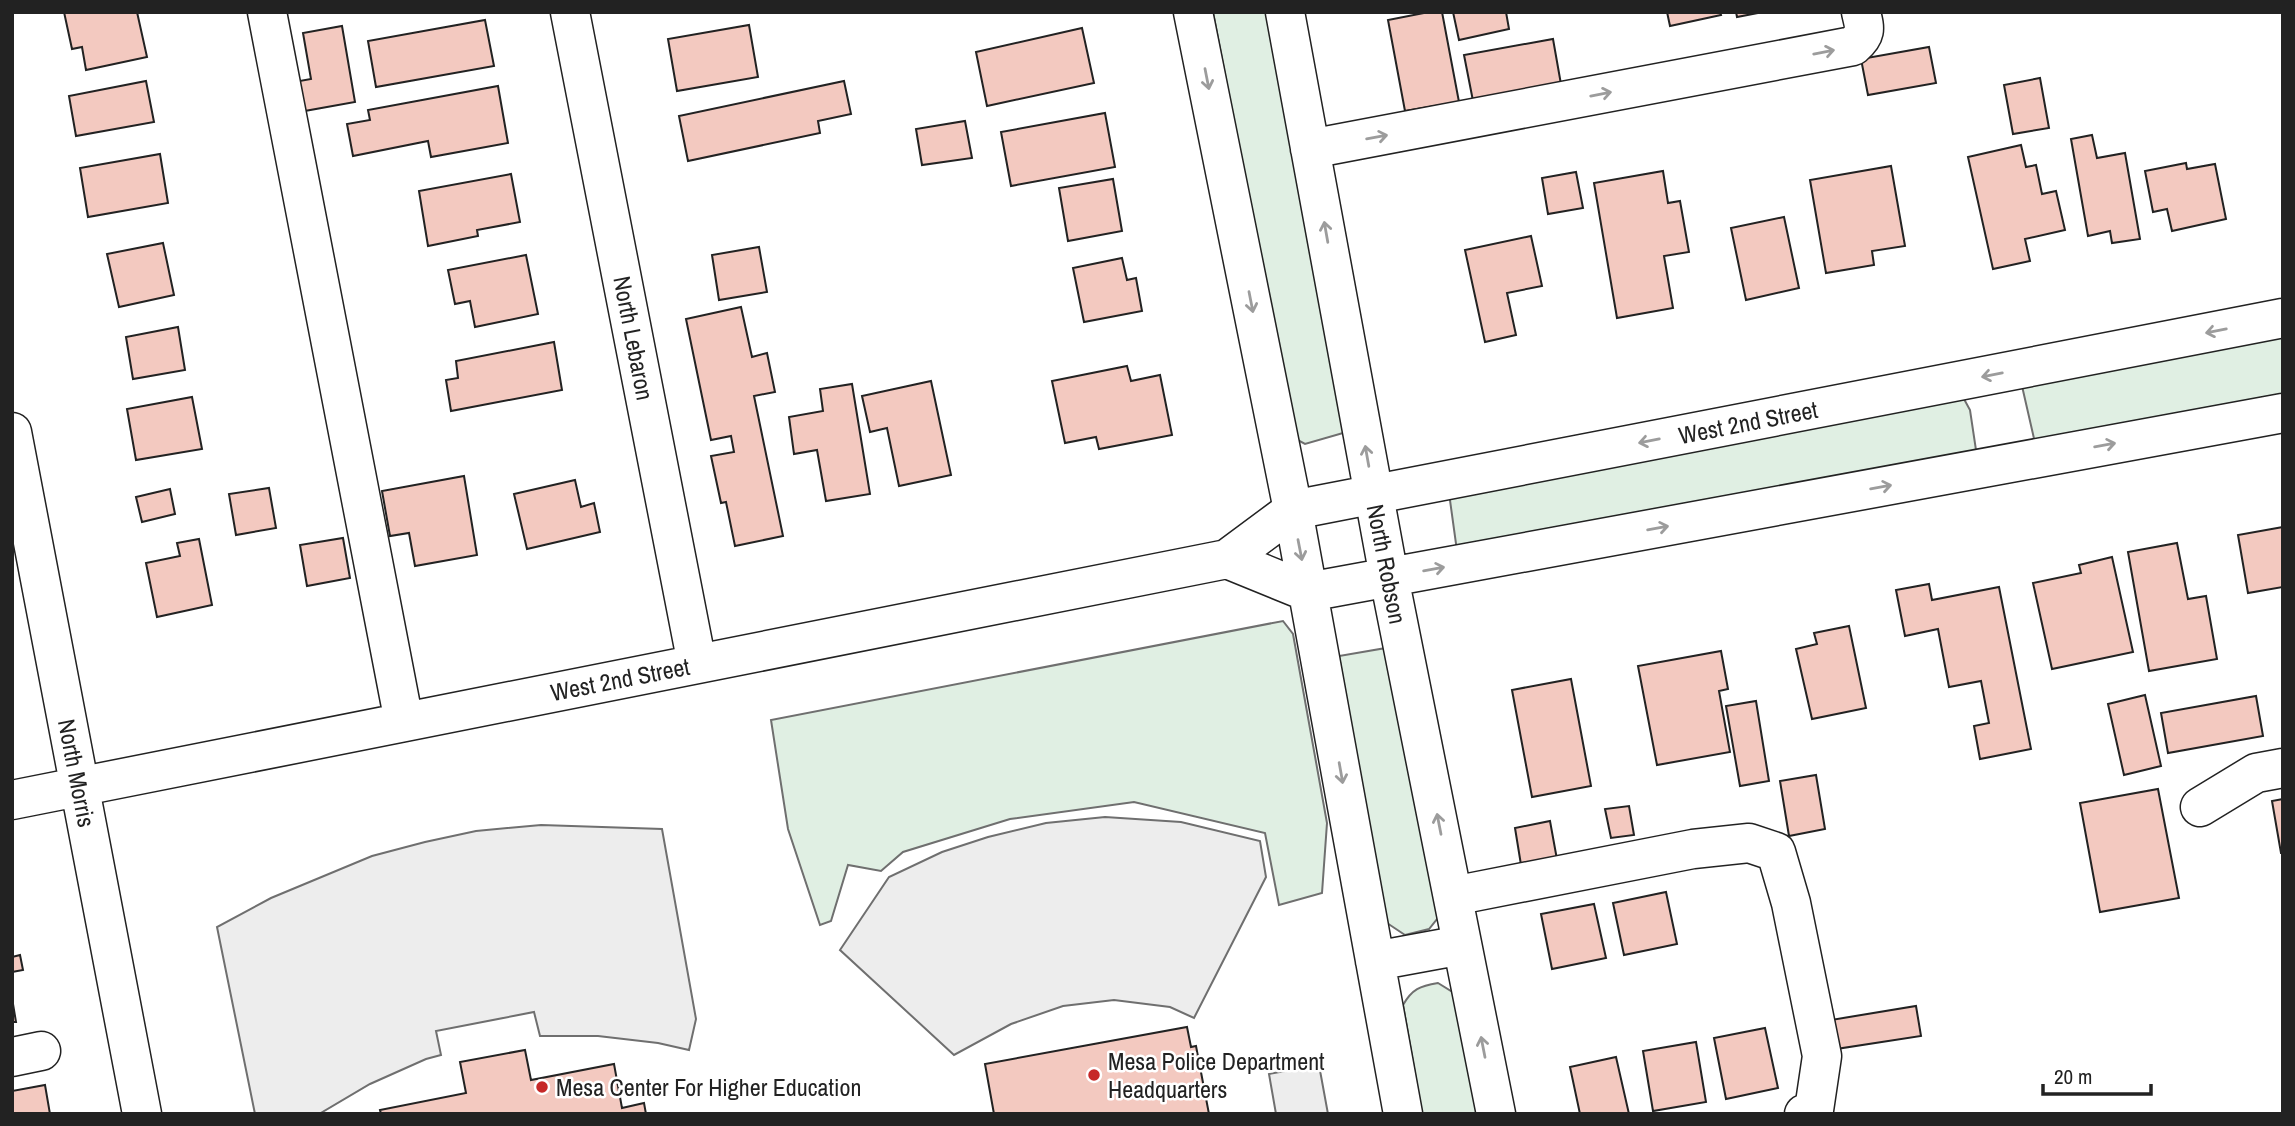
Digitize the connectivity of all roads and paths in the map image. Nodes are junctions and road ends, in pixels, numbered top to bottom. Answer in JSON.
{"nodes":[{"id":1,"x":267,"y":12,"type":"edge"},
{"id":2,"x":570,"y":12,"type":"edge"},
{"id":3,"x":1194,"y":12,"type":"edge"},
{"id":4,"x":1285,"y":12,"type":"edge"},
{"id":5,"x":1861,"y":12,"type":"edge"},
{"id":6,"x":1310,"y":149,"type":"junction"},
{"id":7,"x":2283,"y":318,"type":"edge"},
{"id":8,"x":2283,"y":413,"type":"edge"},
{"id":9,"x":12,"y":432,"type":"edge"},
{"id":10,"x":1374,"y":495,"type":"junction"},
{"id":11,"x":1293,"y":510,"type":"junction"},
{"id":12,"x":1227,"y":559,"type":"junction"},
{"id":13,"x":1389,"y":577,"type":"junction"},
{"id":14,"x":1308,"y":592,"type":"junction"},
{"id":15,"x":697,"y":664,"type":"junction"},
{"id":16,"x":404,"y":722,"type":"junction"},
{"id":17,"x":2283,"y":768,"type":"edge"},
{"id":18,"x":80,"y":788,"type":"junction"},
{"id":19,"x":12,"y":800,"type":"edge"},
{"id":20,"x":2200,"y":807,"type":"dead end"},
{"id":21,"x":1453,"y":896,"type":"junction"},
{"id":22,"x":1462,"y":945,"type":"junction"},
{"id":23,"x":1375,"y":961,"type":"junction"},
{"id":24,"x":142,"y":1114,"type":"edge"},
{"id":25,"x":1403,"y":1114,"type":"edge"},
{"id":26,"x":1496,"y":1114,"type":"edge"},
{"id":27,"x":1804,"y":1114,"type":"edge"}],
"edges":[{"from":1,"to":16,"type":"street"},
{"from":2,"to":15,"type":"street","name":"North Lebaron"},
{"from":3,"to":11,"type":"street","one_way":true},
{"from":4,"to":6,"type":"street","name":"North Robson"},
{"from":6,"to":5,"type":"street","one_way":true},
{"from":10,"to":6,"type":"street","name":"North Robson","one_way":true},
{"from":7,"to":10,"type":"street","name":"West 2nd Street","one_way":true},
{"from":13,"to":8,"type":"street","one_way":true},
{"from":9,"to":18,"type":"street","name":"North Morris"},
{"from":10,"to":11,"type":"street","name":"West 2nd Street"},
{"from":10,"to":13,"type":"street","name":"North Robson"},
{"from":11,"to":12,"type":"street","name":"West 2nd Street"},
{"from":11,"to":14,"type":"street","one_way":true},
{"from":12,"to":14,"type":"street"},
{"from":12,"to":15,"type":"street","name":"West 2nd Street"},
{"from":13,"to":14,"type":"street"},
{"from":21,"to":13,"type":"street","name":"North Robson","one_way":true},
{"from":14,"to":23,"type":"street","one_way":true},
{"from":15,"to":16,"type":"street","name":"West 2nd Street"},
{"from":16,"to":18,"type":"street","name":"West 2nd Street"},
{"from":17,"to":20,"type":"street"},
{"from":18,"to":19,"type":"street","name":"West 2nd Street"},
{"from":18,"to":24,"type":"street","name":"North Morris"},
{"from":21,"to":22,"type":"street","name":"North Robson"},
{"from":21,"to":27,"type":"street"},
{"from":22,"to":23,"type":"street"},
{"from":26,"to":22,"type":"street","name":"North Robson","one_way":true},
{"from":23,"to":25,"type":"street"}]}
